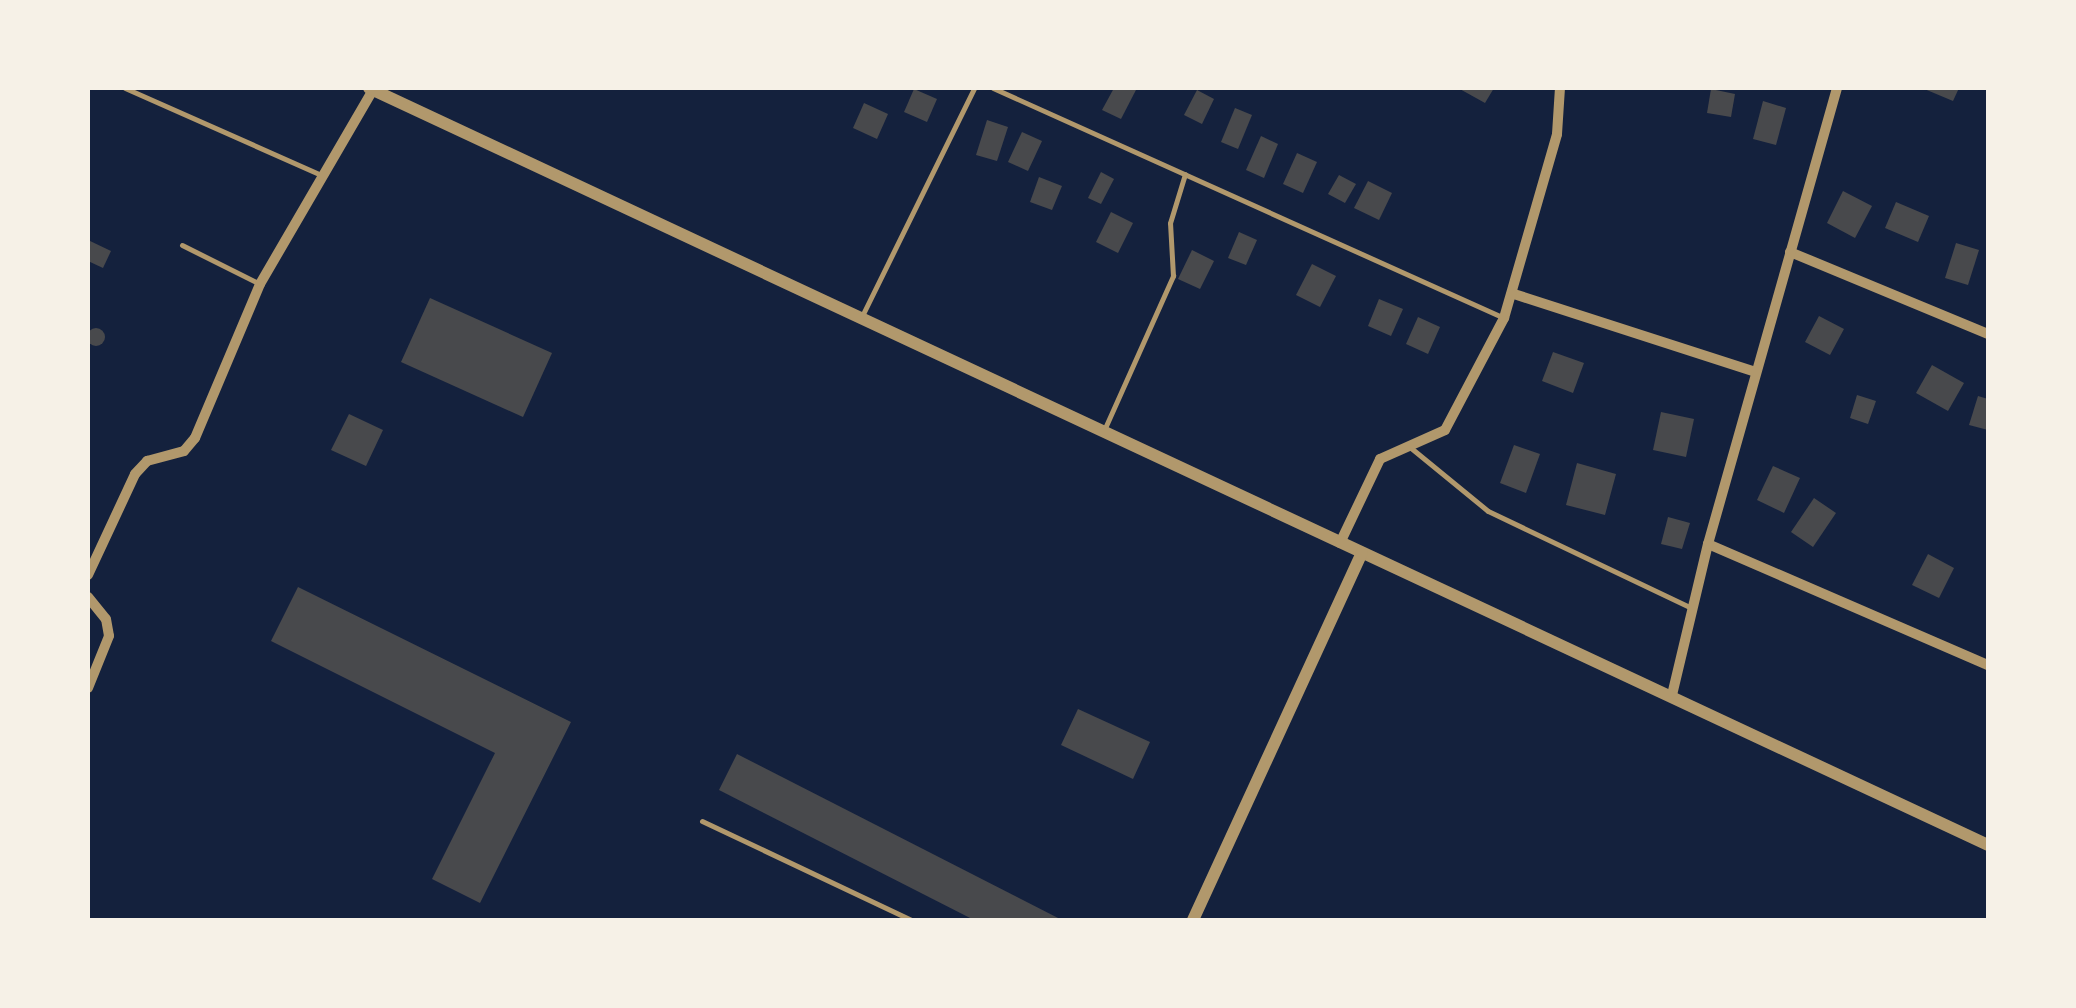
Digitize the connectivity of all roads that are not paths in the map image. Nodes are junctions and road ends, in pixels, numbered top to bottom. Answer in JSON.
{"nodes":[{"id":1,"x":125,"y":88,"type":"edge"},
{"id":2,"x":371,"y":88,"type":"edge"},
{"id":3,"x":974,"y":88,"type":"edge"},
{"id":4,"x":993,"y":88,"type":"edge"},
{"id":5,"x":1560,"y":88,"type":"edge"},
{"id":6,"x":1834,"y":88,"type":"edge"},
{"id":7,"x":1186,"y":174,"type":"junction"},
{"id":8,"x":324,"y":176,"type":"junction"},
{"id":9,"x":182,"y":245,"type":"dead end"},
{"id":10,"x":1790,"y":252,"type":"junction"},
{"id":11,"x":260,"y":284,"type":"junction"},
{"id":12,"x":1514,"y":294,"type":"junction"},
{"id":13,"x":862,"y":318,"type":"junction"},
{"id":14,"x":1504,"y":318,"type":"junction"},
{"id":15,"x":1988,"y":334,"type":"edge"},
{"id":16,"x":1756,"y":372,"type":"junction"},
{"id":17,"x":1104,"y":431,"type":"junction"},
{"id":18,"x":1409,"y":446,"type":"junction"},
{"id":19,"x":1340,"y":543,"type":"junction"},
{"id":20,"x":1708,"y":544,"type":"junction"},
{"id":21,"x":1362,"y":553,"type":"junction"},
{"id":22,"x":88,"y":575,"type":"edge"},
{"id":23,"x":88,"y":596,"type":"edge"},
{"id":24,"x":1692,"y":609,"type":"junction"},
{"id":25,"x":1988,"y":665,"type":"edge"},
{"id":26,"x":88,"y":688,"type":"edge"},
{"id":27,"x":1672,"y":696,"type":"junction"},
{"id":28,"x":702,"y":821,"type":"dead end"},
{"id":29,"x":1988,"y":845,"type":"edge"},
{"id":30,"x":911,"y":920,"type":"edge"},
{"id":31,"x":1194,"y":920,"type":"edge"}],
"edges":[{"from":1,"to":8,"type":"lane"},
{"from":2,"to":8,"type":"street"},
{"from":2,"to":13,"type":"street"},
{"from":3,"to":13,"type":"lane"},
{"from":4,"to":7,"type":"lane"},
{"from":5,"to":12,"type":"street"},
{"from":6,"to":10,"type":"street"},
{"from":7,"to":14,"type":"lane"},
{"from":7,"to":17,"type":"lane"},
{"from":8,"to":11,"type":"street"},
{"from":9,"to":11,"type":"lane"},
{"from":10,"to":15,"type":"street"},
{"from":10,"to":16,"type":"street"},
{"from":11,"to":22,"type":"street"},
{"from":12,"to":14,"type":"street"},
{"from":12,"to":16,"type":"street"},
{"from":13,"to":17,"type":"street"},
{"from":14,"to":18,"type":"street"},
{"from":16,"to":20,"type":"street"},
{"from":17,"to":19,"type":"street"},
{"from":18,"to":19,"type":"street"},
{"from":18,"to":24,"type":"lane"},
{"from":19,"to":21,"type":"street"},
{"from":20,"to":24,"type":"street"},
{"from":20,"to":25,"type":"street"},
{"from":21,"to":27,"type":"street"},
{"from":21,"to":31,"type":"street"},
{"from":23,"to":26,"type":"street"},
{"from":24,"to":27,"type":"street"},
{"from":27,"to":29,"type":"street"},
{"from":28,"to":30,"type":"lane"}]}
